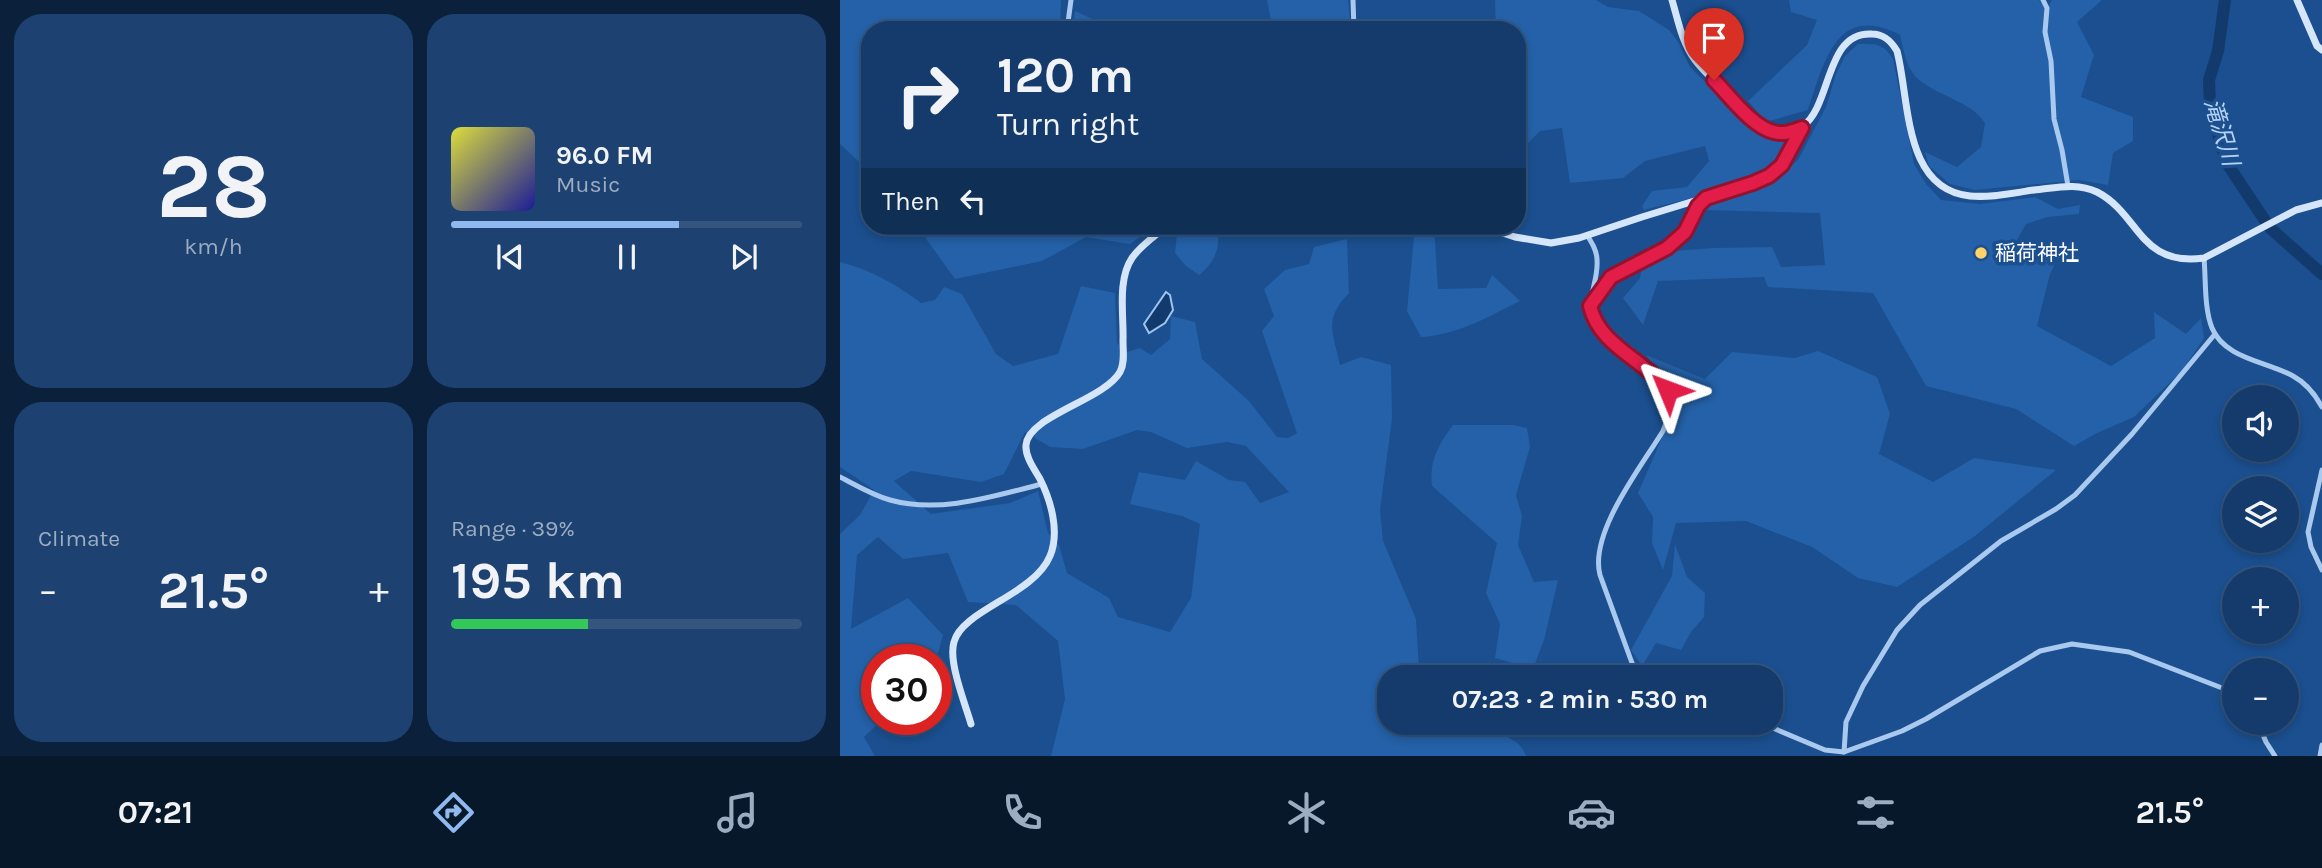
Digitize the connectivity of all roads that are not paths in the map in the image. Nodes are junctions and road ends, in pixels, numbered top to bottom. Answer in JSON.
{"nodes":[{"id":1,"x":1071,"y":0,"type":"edge"},
{"id":2,"x":1353,"y":0,"type":"edge"},
{"id":3,"x":1672,"y":0,"type":"edge"},
{"id":4,"x":2043,"y":0,"type":"edge"},
{"id":5,"x":2297,"y":0,"type":"edge"},
{"id":6,"x":1068,"y":21,"type":"edge"},
{"id":7,"x":1354,"y":21,"type":"edge"},
{"id":8,"x":2322,"y":50,"type":"edge"},
{"id":9,"x":1802,"y":128,"type":"junction"},
{"id":10,"x":2068,"y":186,"type":"junction"},
{"id":11,"x":1706,"y":198,"type":"junction"},
{"id":12,"x":2322,"y":203,"type":"edge"},
{"id":13,"x":1157,"y":235,"type":"edge"},
{"id":14,"x":1509,"y":235,"type":"edge"},
{"id":15,"x":1587,"y":235,"type":"junction"},
{"id":16,"x":2204,"y":258,"type":"junction"},
{"id":17,"x":1590,"y":306,"type":"junction"},
{"id":18,"x":2215,"y":334,"type":"junction"},
{"id":19,"x":2322,"y":407,"type":"edge"},
{"id":20,"x":2322,"y":470,"type":"edge"},
{"id":21,"x":840,"y":477,"type":"edge"},
{"id":22,"x":1042,"y":484,"type":"junction"},
{"id":23,"x":2322,"y":570,"type":"edge"},
{"id":24,"x":1633,"y":665,"type":"edge"},
{"id":25,"x":2222,"y":688,"type":"edge"},
{"id":26,"x":971,"y":724,"type":"dead end"},
{"id":27,"x":1783,"y":732,"type":"edge"},
{"id":28,"x":2263,"y":735,"type":"edge"},
{"id":29,"x":2322,"y":745,"type":"edge"},
{"id":30,"x":1844,"y":752,"type":"junction"},
{"id":31,"x":2275,"y":756,"type":"edge"},
{"id":32,"x":2320,"y":756,"type":"edge"}],
"edges":[{"from":1,"to":6,"type":"street"},
{"from":2,"to":7,"type":"street"},
{"from":3,"to":9,"type":"street"},
{"from":4,"to":10,"type":"street"},
{"from":5,"to":8,"type":"street"},
{"from":9,"to":10,"type":"street"},
{"from":9,"to":11,"type":"street"},
{"from":10,"to":16,"type":"street"},
{"from":11,"to":15,"type":"street"},
{"from":11,"to":17,"type":"street"},
{"from":12,"to":16,"type":"street"},
{"from":13,"to":22,"type":"street"},
{"from":14,"to":15,"type":"street"},
{"from":15,"to":17,"type":"street"},
{"from":16,"to":18,"type":"street"},
{"from":17,"to":24,"type":"street"},
{"from":18,"to":19,"type":"street"},
{"from":18,"to":30,"type":"street"},
{"from":20,"to":23,"type":"street"},
{"from":21,"to":22,"type":"street"},
{"from":22,"to":26,"type":"street"},
{"from":25,"to":30,"type":"street"},
{"from":27,"to":30,"type":"street"},
{"from":28,"to":31,"type":"street"},
{"from":29,"to":32,"type":"street"}]}
